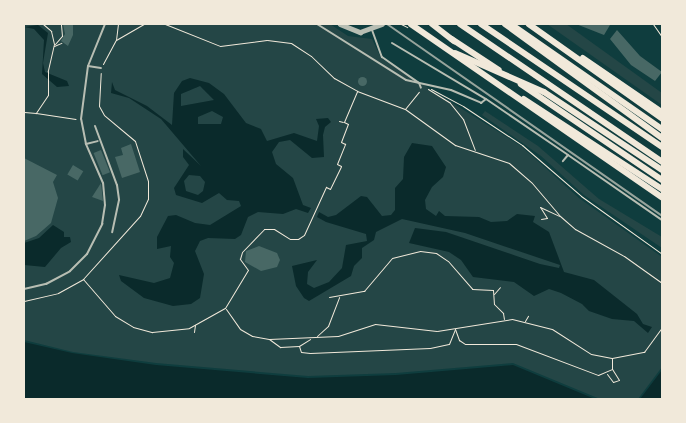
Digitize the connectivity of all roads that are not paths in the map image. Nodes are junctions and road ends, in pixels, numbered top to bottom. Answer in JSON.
{"nodes":[{"id":1,"x":105,"y":24,"type":"edge"},
{"id":2,"x":317,"y":24,"type":"edge"},
{"id":3,"x":340,"y":24,"type":"edge"},
{"id":4,"x":382,"y":24,"type":"edge"},
{"id":5,"x":411,"y":24,"type":"edge"},
{"id":6,"x":430,"y":24,"type":"edge"},
{"id":7,"x":460,"y":24,"type":"edge"},
{"id":8,"x":481,"y":24,"type":"edge"},
{"id":9,"x":505,"y":24,"type":"edge"},
{"id":10,"x":512,"y":24,"type":"edge"},
{"id":11,"x":531,"y":25,"type":"edge"},
{"id":12,"x":372,"y":30,"type":"junction"},
{"id":13,"x":454,"y":41,"type":"joint"},
{"id":14,"x":392,"y":43,"type":"dead end"},
{"id":15,"x":455,"y":53,"type":"junction"},
{"id":16,"x":88,"y":66,"type":"junction"},
{"id":17,"x":101,"y":68,"type":"road end"},
{"id":18,"x":419,"y":83,"type":"junction"},
{"id":19,"x":498,"y":83,"type":"junction"},
{"id":20,"x":421,"y":88,"type":"road end"},
{"id":21,"x":486,"y":100,"type":"junction"},
{"id":22,"x":662,"y":112,"type":"edge"},
{"id":23,"x":662,"y":118,"type":"edge"},
{"id":24,"x":95,"y":126,"type":"dead end"},
{"id":25,"x":662,"y":129,"type":"edge"},
{"id":26,"x":662,"y":138,"type":"edge"},
{"id":27,"x":99,"y":140,"type":"junction"},
{"id":28,"x":86,"y":144,"type":"junction"},
{"id":29,"x":662,"y":147,"type":"edge"},
{"id":30,"x":568,"y":155,"type":"junction"},
{"id":31,"x":563,"y":161,"type":"dead end"},
{"id":32,"x":662,"y":162,"type":"edge"},
{"id":33,"x":662,"y":170,"type":"edge"},
{"id":34,"x":662,"y":180,"type":"edge"},
{"id":35,"x":662,"y":189,"type":"edge"},
{"id":36,"x":662,"y":197,"type":"edge"},
{"id":37,"x":662,"y":220,"type":"edge"},
{"id":38,"x":112,"y":232,"type":"dead end"},
{"id":39,"x":24,"y":289,"type":"edge"}],
"edges":[{"from":1,"to":16,"type":"lane"},
{"from":2,"to":18,"type":"lane"},
{"from":3,"to":12,"type":"street"},
{"from":4,"to":12,"type":"street"},
{"from":5,"to":15,"type":"highway"},
{"from":6,"to":13,"type":"highway"},
{"from":7,"to":32,"type":"highway"},
{"from":8,"to":29,"type":"highway"},
{"from":9,"to":26,"type":"highway"},
{"from":10,"to":25,"type":"highway"},
{"from":11,"to":22,"type":"highway"},
{"from":11,"to":23,"type":"highway"},
{"from":12,"to":18,"type":"lane"},
{"from":13,"to":34,"type":"highway"},
{"from":14,"to":21,"type":"lane"},
{"from":15,"to":19,"type":"highway"},
{"from":15,"to":33,"type":"highway"},
{"from":16,"to":17,"type":"lane"},
{"from":16,"to":28,"type":"lane"},
{"from":18,"to":20,"type":"lane"},
{"from":18,"to":21,"type":"lane"},
{"from":19,"to":35,"type":"highway"},
{"from":19,"to":36,"type":"highway"},
{"from":21,"to":30,"type":"lane"},
{"from":24,"to":27,"type":"lane"},
{"from":27,"to":28,"type":"lane"},
{"from":27,"to":38,"type":"lane"},
{"from":28,"to":39,"type":"lane"},
{"from":30,"to":31,"type":"lane"},
{"from":30,"to":37,"type":"lane"}]}
